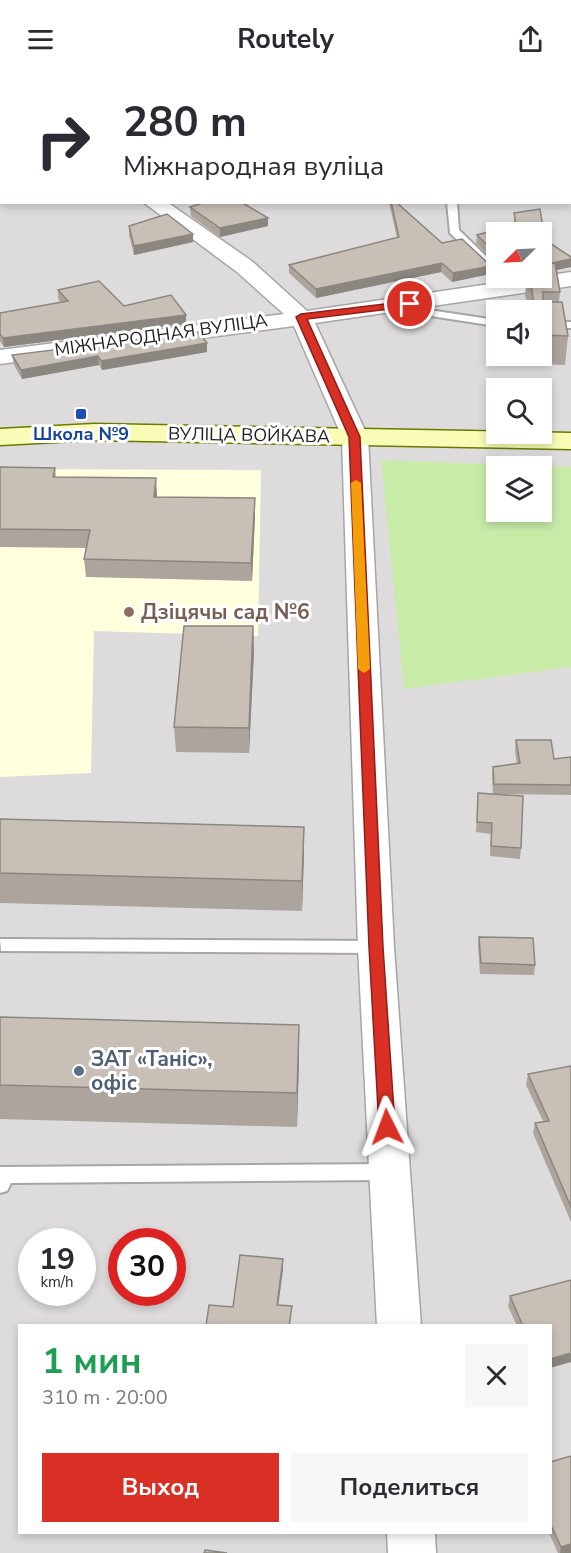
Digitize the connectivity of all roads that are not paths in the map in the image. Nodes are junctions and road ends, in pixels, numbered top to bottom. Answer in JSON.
{"nodes":[{"id":1,"x":156,"y":204,"type":"edge"},
{"id":2,"x":452,"y":204,"type":"edge"},
{"id":3,"x":486,"y":261,"type":"edge"},
{"id":4,"x":571,"y":279,"type":"edge"},
{"id":5,"x":552,"y":280,"type":"edge"},
{"id":6,"x":486,"y":288,"type":"edge"},
{"id":7,"x":389,"y":307,"type":"junction"},
{"id":8,"x":301,"y":317,"type":"junction"},
{"id":9,"x":486,"y":322,"type":"edge"},
{"id":10,"x":552,"y":325,"type":"edge"},
{"id":11,"x":571,"y":326,"type":"edge"},
{"id":12,"x":0,"y":357,"type":"edge"},
{"id":13,"x":0,"y":437,"type":"edge"},
{"id":14,"x":355,"y":437,"type":"junction"},
{"id":15,"x":571,"y":441,"type":"edge"},
{"id":16,"x":1,"y":945,"type":"edge"},
{"id":17,"x":376,"y":947,"type":"junction"},
{"id":18,"x":390,"y":1172,"type":"junction"},
{"id":19,"x":0,"y":1185,"type":"edge"},
{"id":20,"x":399,"y":1324,"type":"edge"},
{"id":21,"x":411,"y":1534,"type":"edge"},
{"id":22,"x":412,"y":1553,"type":"edge"}],
"edges":[{"from":1,"to":8,"type":"street"},
{"from":2,"to":3,"type":"lane"},
{"from":4,"to":5,"type":"street","name":"МІЖНАРОДНАЯ ВУЛІЦА"},
{"from":6,"to":7,"type":"street","name":"МІЖНАРОДНАЯ ВУЛІЦА"},
{"from":7,"to":8,"type":"street","name":"МІЖНАРОДНАЯ ВУЛІЦА"},
{"from":7,"to":9,"type":"lane"},
{"from":8,"to":12,"type":"street","name":"МІЖНАРОДНАЯ ВУЛІЦА"},
{"from":8,"to":14,"type":"street"},
{"from":10,"to":11,"type":"lane"},
{"from":13,"to":14,"type":"main road","name":"ВУЛІЦА ВОЙКАВА"},
{"from":14,"to":15,"type":"main road","name":"ВУЛІЦА ВОЙКАВА"},
{"from":14,"to":17,"type":"street"},
{"from":16,"to":17,"type":"lane"},
{"from":17,"to":18,"type":"street"},
{"from":18,"to":19,"type":"lane"},
{"from":18,"to":20,"type":"street"},
{"from":21,"to":22,"type":"street"}]}
